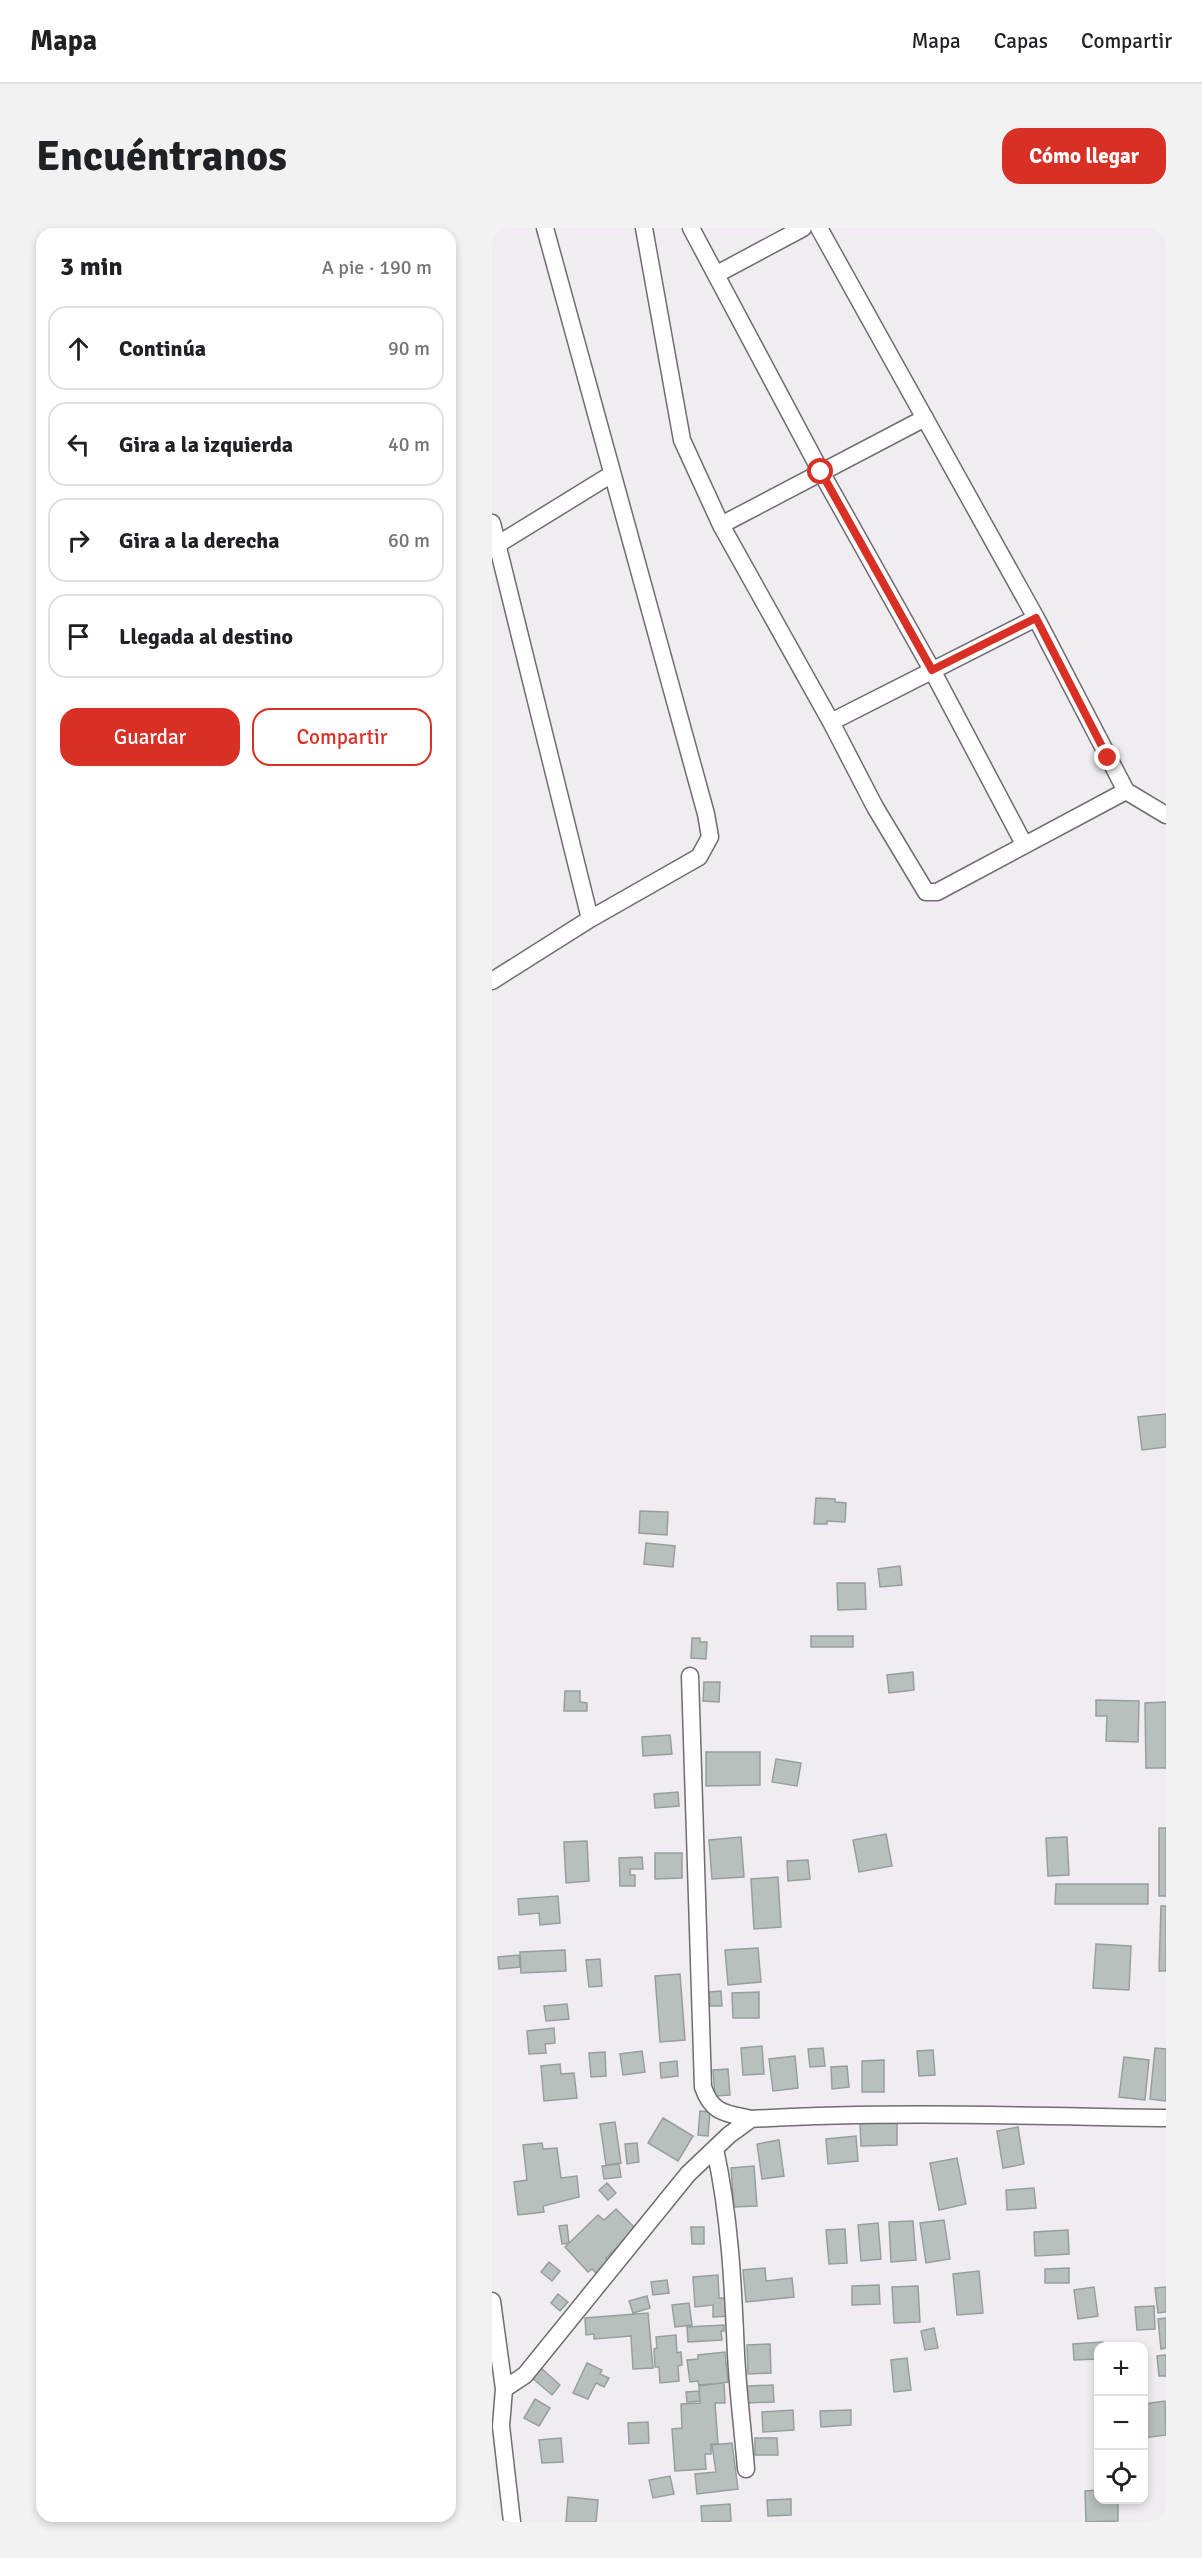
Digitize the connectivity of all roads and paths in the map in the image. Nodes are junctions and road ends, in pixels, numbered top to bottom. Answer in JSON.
{"nodes":[{"id":1,"x":545,"y":228,"type":"edge"},
{"id":2,"x":644,"y":228,"type":"edge"},
{"id":3,"x":691,"y":228,"type":"edge"},
{"id":4,"x":803,"y":228,"type":"edge"},
{"id":5,"x":819,"y":228,"type":"edge"},
{"id":6,"x":717,"y":274,"type":"junction"},
{"id":7,"x":925,"y":418,"type":"junction"},
{"id":8,"x":821,"y":472,"type":"junction"},
{"id":9,"x":612,"y":474,"type":"junction"},
{"id":10,"x":492,"y":523,"type":"edge"},
{"id":11,"x":721,"y":525,"type":"junction"},
{"id":12,"x":495,"y":546,"type":"edge"},
{"id":13,"x":1036,"y":618,"type":"junction"},
{"id":14,"x":932,"y":670,"type":"junction"},
{"id":15,"x":831,"y":722,"type":"junction"},
{"id":16,"x":1126,"y":791,"type":"junction"},
{"id":17,"x":1166,"y":815,"type":"edge"},
{"id":18,"x":1024,"y":844,"type":"junction"},
{"id":19,"x":590,"y":919,"type":"junction"},
{"id":20,"x":492,"y":981,"type":"edge"},
{"id":21,"x":690,"y":1676,"type":"dead end"},
{"id":22,"x":1166,"y":2118,"type":"edge"},
{"id":23,"x":751,"y":2119,"type":"junction"},
{"id":24,"x":715,"y":2149,"type":"junction"},
{"id":25,"x":492,"y":2301,"type":"edge"},
{"id":26,"x":504,"y":2389,"type":"junction"},
{"id":27,"x":496,"y":2426,"type":"edge"},
{"id":28,"x":746,"y":2469,"type":"dead end"},
{"id":29,"x":512,"y":2522,"type":"edge"}],
"edges":[{"from":1,"to":9,"type":"street"},
{"from":2,"to":11,"type":"street"},
{"from":3,"to":6,"type":"street"},
{"from":4,"to":6,"type":"street"},
{"from":5,"to":7,"type":"street"},
{"from":6,"to":8,"type":"street"},
{"from":7,"to":8,"type":"street"},
{"from":7,"to":13,"type":"street"},
{"from":8,"to":11,"type":"street"},
{"from":8,"to":14,"type":"street"},
{"from":9,"to":12,"type":"street"},
{"from":9,"to":19,"type":"street"},
{"from":10,"to":12,"type":"street"},
{"from":11,"to":15,"type":"street"},
{"from":12,"to":19,"type":"street"},
{"from":13,"to":14,"type":"street"},
{"from":13,"to":16,"type":"street"},
{"from":14,"to":15,"type":"street"},
{"from":14,"to":18,"type":"street"},
{"from":15,"to":18,"type":"street"},
{"from":16,"to":17,"type":"street"},
{"from":16,"to":18,"type":"street"},
{"from":19,"to":20,"type":"street"},
{"from":21,"to":23,"type":"street"},
{"from":22,"to":23,"type":"street"},
{"from":23,"to":24,"type":"street"},
{"from":24,"to":26,"type":"street"},
{"from":24,"to":28,"type":"street"},
{"from":25,"to":26,"type":"street"},
{"from":26,"to":27,"type":"street"},
{"from":27,"to":29,"type":"street"}]}
